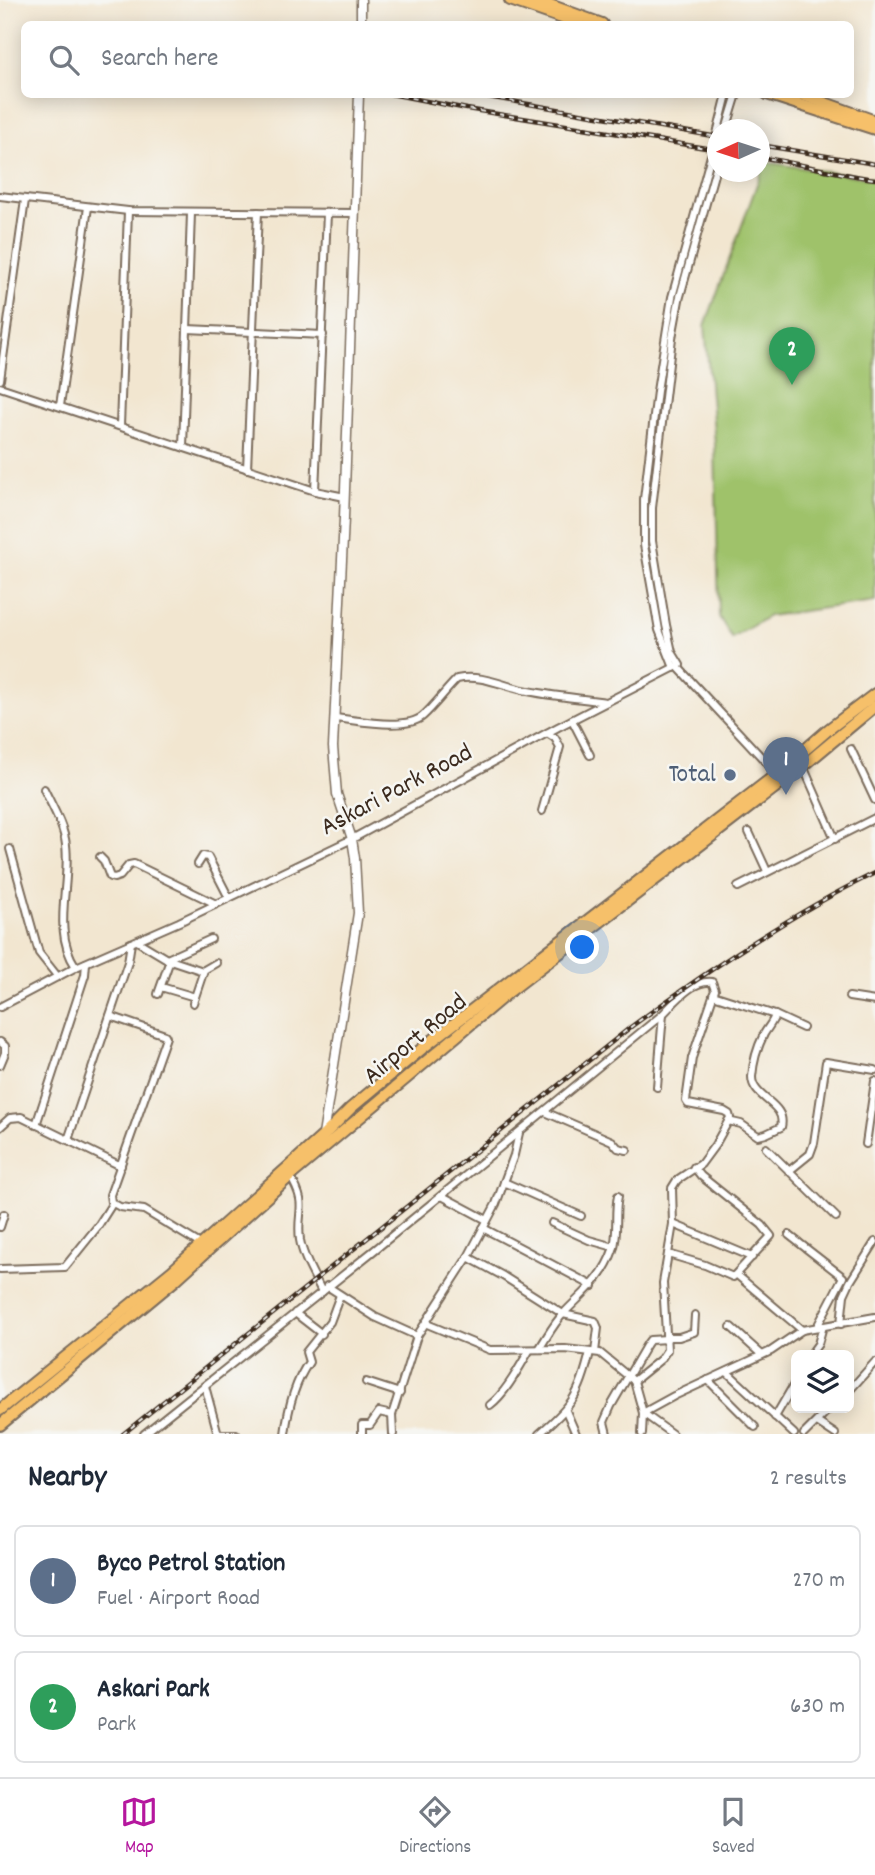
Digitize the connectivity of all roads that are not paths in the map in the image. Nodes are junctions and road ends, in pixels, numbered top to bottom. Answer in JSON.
{"nodes":[{"id":1,"x":361,"y":0,"type":"edge"},
{"id":2,"x":510,"y":0,"type":"edge"},
{"id":3,"x":536,"y":0,"type":"edge"},
{"id":4,"x":361,"y":21,"type":"edge"},
{"id":5,"x":570,"y":21,"type":"edge"},
{"id":6,"x":594,"y":21,"type":"edge"},
{"id":7,"x":359,"y":98,"type":"edge"},
{"id":8,"x":726,"y":98,"type":"edge"},
{"id":9,"x":736,"y":98,"type":"edge"},
{"id":10,"x":779,"y":98,"type":"edge"},
{"id":11,"x":811,"y":98,"type":"edge"},
{"id":12,"x":721,"y":119,"type":"edge"},
{"id":13,"x":729,"y":119,"type":"edge"},
{"id":14,"x":875,"y":121,"type":"edge"},
{"id":15,"x":875,"y":129,"type":"edge"},
{"id":16,"x":707,"y":171,"type":"edge"},
{"id":17,"x":712,"y":182,"type":"edge"},
{"id":18,"x":0,"y":196,"type":"edge"},
{"id":19,"x":25,"y":200,"type":"junction"},
{"id":20,"x":88,"y":207,"type":"junction"},
{"id":21,"x":128,"y":211,"type":"junction"},
{"id":22,"x":258,"y":212,"type":"junction"},
{"id":23,"x":191,"y":213,"type":"junction"},
{"id":24,"x":327,"y":213,"type":"junction"},
{"id":25,"x":355,"y":214,"type":"junction"},
{"id":26,"x":187,"y":329,"type":"junction"},
{"id":27,"x":253,"y":332,"type":"junction"},
{"id":28,"x":323,"y":335,"type":"junction"},
{"id":29,"x":0,"y":380,"type":"edge"},
{"id":30,"x":0,"y":387,"type":"edge"},
{"id":31,"x":60,"y":406,"type":"junction"},
{"id":32,"x":120,"y":426,"type":"junction"},
{"id":33,"x":183,"y":447,"type":"junction"},
{"id":34,"x":247,"y":469,"type":"junction"},
{"id":35,"x":315,"y":491,"type":"junction"},
{"id":36,"x":345,"y":497,"type":"junction"},
{"id":37,"x":677,"y":667,"type":"junction"},
{"id":38,"x":875,"y":694,"type":"edge"},
{"id":39,"x":606,"y":702,"type":"junction"},
{"id":40,"x":875,"y":706,"type":"edge"},
{"id":41,"x":335,"y":718,"type":"junction"},
{"id":42,"x":572,"y":720,"type":"junction"},
{"id":43,"x":547,"y":733,"type":"junction"},
{"id":44,"x":851,"y":749,"type":"dead end"},
{"id":45,"x":590,"y":755,"type":"dead end"},
{"id":46,"x":803,"y":766,"type":"junction"},
{"id":47,"x":777,"y":774,"type":"junction"},
{"id":48,"x":44,"y":789,"type":"dead end"},
{"id":49,"x":875,"y":800,"type":"edge"},
{"id":50,"x":542,"y":811,"type":"dead end"},
{"id":51,"x":875,"y":818,"type":"edge"},
{"id":52,"x":748,"y":832,"type":"dead end"},
{"id":53,"x":352,"y":839,"type":"junction"},
{"id":54,"x":835,"y":839,"type":"junction"},
{"id":55,"x":10,"y":849,"type":"dead end"},
{"id":56,"x":100,"y":857,"type":"dead end"},
{"id":57,"x":198,"y":864,"type":"dead end"},
{"id":58,"x":767,"y":871,"type":"junction"},
{"id":59,"x":738,"y":887,"type":"dead end"},
{"id":60,"x":229,"y":898,"type":"junction"},
{"id":61,"x":216,"y":904,"type":"junction"},
{"id":62,"x":211,"y":939,"type":"dead end"},
{"id":63,"x":134,"y":942,"type":"junction"},
{"id":64,"x":169,"y":959,"type":"junction"},
{"id":65,"x":86,"y":963,"type":"junction"},
{"id":66,"x":216,"y":963,"type":"dead end"},
{"id":67,"x":76,"y":968,"type":"junction"},
{"id":68,"x":203,"y":971,"type":"junction"},
{"id":69,"x":58,"y":977,"type":"junction"},
{"id":70,"x":713,"y":995,"type":"junction"},
{"id":71,"x":849,"y":997,"type":"dead end"},
{"id":72,"x":875,"y":1001,"type":"edge"},
{"id":73,"x":0,"y":1007,"type":"edge"},
{"id":74,"x":663,"y":1014,"type":"junction"},
{"id":75,"x":775,"y":1015,"type":"junction"},
{"id":76,"x":110,"y":1016,"type":"junction"},
{"id":77,"x":803,"y":1028,"type":"dead end"},
{"id":78,"x":0,"y":1042,"type":"edge"},
{"id":79,"x":0,"y":1065,"type":"edge"},
{"id":80,"x":875,"y":1070,"type":"edge"},
{"id":81,"x":875,"y":1081,"type":"edge"},
{"id":82,"x":657,"y":1087,"type":"dead end"},
{"id":83,"x":545,"y":1111,"type":"junction"},
{"id":84,"x":728,"y":1121,"type":"junction"},
{"id":85,"x":36,"y":1125,"type":"junction"},
{"id":86,"x":0,"y":1127,"type":"edge"},
{"id":87,"x":519,"y":1133,"type":"junction"},
{"id":88,"x":323,"y":1136,"type":"junction"},
{"id":89,"x":68,"y":1140,"type":"junction"},
{"id":90,"x":866,"y":1144,"type":"dead end"},
{"id":91,"x":766,"y":1148,"type":"dead end"},
{"id":92,"x":322,"y":1150,"type":"junction"},
{"id":93,"x":627,"y":1150,"type":"dead end"},
{"id":94,"x":121,"y":1166,"type":"junction"},
{"id":95,"x":694,"y":1167,"type":"junction"},
{"id":96,"x":789,"y":1171,"type":"junction"},
{"id":97,"x":290,"y":1176,"type":"junction"},
{"id":98,"x":504,"y":1182,"type":"junction"},
{"id":99,"x":442,"y":1196,"type":"junction"},
{"id":100,"x":618,"y":1196,"type":"dead end"},
{"id":101,"x":112,"y":1204,"type":"junction"},
{"id":102,"x":4,"y":1214,"type":"dead end"},
{"id":103,"x":581,"y":1216,"type":"dead end"},
{"id":104,"x":836,"y":1217,"type":"dead end"},
{"id":105,"x":487,"y":1220,"type":"junction"},
{"id":106,"x":552,"y":1223,"type":"dead end"},
{"id":107,"x":673,"y":1224,"type":"junction"},
{"id":108,"x":0,"y":1227,"type":"edge"},
{"id":109,"x":483,"y":1228,"type":"junction"},
{"id":110,"x":789,"y":1235,"type":"dead end"},
{"id":111,"x":875,"y":1242,"type":"edge"},
{"id":112,"x":202,"y":1245,"type":"junction"},
{"id":113,"x":614,"y":1247,"type":"junction"},
{"id":114,"x":668,"y":1254,"type":"junction"},
{"id":115,"x":468,"y":1257,"type":"junction"},
{"id":116,"x":752,"y":1257,"type":"junction"},
{"id":117,"x":0,"y":1269,"type":"edge"},
{"id":118,"x":737,"y":1275,"type":"junction"},
{"id":119,"x":593,"y":1286,"type":"junction"},
{"id":120,"x":324,"y":1289,"type":"junction"},
{"id":121,"x":340,"y":1295,"type":"junction"},
{"id":122,"x":295,"y":1313,"type":"junction"},
{"id":123,"x":563,"y":1314,"type":"junction"},
{"id":124,"x":695,"y":1315,"type":"dead end"},
{"id":125,"x":875,"y":1317,"type":"edge"},
{"id":126,"x":427,"y":1324,"type":"junction"},
{"id":127,"x":841,"y":1324,"type":"junction"},
{"id":128,"x":732,"y":1327,"type":"dead end"},
{"id":129,"x":820,"y":1327,"type":"junction"},
{"id":130,"x":802,"y":1329,"type":"junction"},
{"id":131,"x":322,"y":1334,"type":"junction"},
{"id":132,"x":417,"y":1336,"type":"junction"},
{"id":133,"x":666,"y":1338,"type":"junction"},
{"id":134,"x":539,"y":1349,"type":"junction"},
{"id":135,"x":814,"y":1350,"type":"edge"},
{"id":136,"x":529,"y":1351,"type":"junction"},
{"id":137,"x":593,"y":1352,"type":"junction"},
{"id":138,"x":762,"y":1355,"type":"junction"},
{"id":139,"x":875,"y":1362,"type":"edge"},
{"id":140,"x":727,"y":1372,"type":"junction"},
{"id":141,"x":631,"y":1379,"type":"junction"},
{"id":142,"x":708,"y":1380,"type":"junction"},
{"id":143,"x":366,"y":1382,"type":"dead end"},
{"id":144,"x":854,"y":1385,"type":"edge"},
{"id":145,"x":205,"y":1386,"type":"junction"},
{"id":146,"x":791,"y":1390,"type":"edge"},
{"id":147,"x":400,"y":1393,"type":"junction"},
{"id":148,"x":490,"y":1405,"type":"dead end"},
{"id":149,"x":0,"y":1410,"type":"edge"},
{"id":150,"x":566,"y":1411,"type":"junction"},
{"id":151,"x":643,"y":1413,"type":"junction"},
{"id":152,"x":825,"y":1413,"type":"edge"},
{"id":153,"x":392,"y":1415,"type":"junction"},
{"id":154,"x":775,"y":1417,"type":"junction"},
{"id":155,"x":817,"y":1422,"type":"junction"},
{"id":156,"x":0,"y":1425,"type":"edge"},
{"id":157,"x":755,"y":1427,"type":"dead end"},
{"id":158,"x":144,"y":1434,"type":"edge"},
{"id":159,"x":217,"y":1434,"type":"edge"},
{"id":160,"x":236,"y":1434,"type":"edge"},
{"id":161,"x":285,"y":1434,"type":"edge"},
{"id":162,"x":362,"y":1434,"type":"edge"},
{"id":163,"x":393,"y":1434,"type":"edge"},
{"id":164,"x":539,"y":1434,"type":"edge"},
{"id":165,"x":576,"y":1434,"type":"edge"},
{"id":166,"x":607,"y":1434,"type":"edge"},
{"id":167,"x":642,"y":1434,"type":"edge"},
{"id":168,"x":672,"y":1434,"type":"edge"},
{"id":169,"x":794,"y":1434,"type":"edge"},
{"id":170,"x":804,"y":1434,"type":"edge"},
{"id":171,"x":835,"y":1434,"type":"edge"}],
"edges":[{"from":1,"to":4,"type":"street"},
{"from":2,"to":5,"type":"main road"},
{"from":3,"to":6,"type":"main road"},
{"from":7,"to":25,"type":"street"},
{"from":8,"to":12,"type":"street"},
{"from":9,"to":13,"type":"street"},
{"from":10,"to":15,"type":"main road"},
{"from":11,"to":14,"type":"main road"},
{"from":16,"to":37,"type":"street"},
{"from":17,"to":37,"type":"street"},
{"from":18,"to":19,"type":"street"},
{"from":19,"to":20,"type":"street"},
{"from":19,"to":29,"type":"street"},
{"from":20,"to":21,"type":"street"},
{"from":20,"to":31,"type":"street"},
{"from":21,"to":23,"type":"street"},
{"from":21,"to":32,"type":"street"},
{"from":22,"to":23,"type":"street"},
{"from":22,"to":24,"type":"street"},
{"from":22,"to":27,"type":"street"},
{"from":23,"to":26,"type":"street"},
{"from":24,"to":25,"type":"street"},
{"from":24,"to":28,"type":"street"},
{"from":25,"to":36,"type":"street"},
{"from":26,"to":27,"type":"street"},
{"from":26,"to":33,"type":"street"},
{"from":27,"to":28,"type":"street"},
{"from":27,"to":34,"type":"street"},
{"from":28,"to":35,"type":"street"},
{"from":30,"to":31,"type":"street"},
{"from":31,"to":32,"type":"street"},
{"from":32,"to":33,"type":"street"},
{"from":33,"to":34,"type":"street"},
{"from":34,"to":35,"type":"street"},
{"from":35,"to":36,"type":"street"},
{"from":36,"to":41,"type":"street"},
{"from":37,"to":39,"type":"street","name":"Askari Park Road"},
{"from":37,"to":47,"type":"street"},
{"from":38,"to":47,"type":"main road","name":"Airport Road"},
{"from":39,"to":41,"type":"street"},
{"from":39,"to":42,"type":"street","name":"Askari Park Road"},
{"from":40,"to":46,"type":"main road","name":"Airport Road"},
{"from":41,"to":53,"type":"street"},
{"from":42,"to":43,"type":"street","name":"Askari Park Road"},
{"from":42,"to":45,"type":"street"},
{"from":43,"to":50,"type":"street"},
{"from":43,"to":53,"type":"street","name":"Askari Park Road"},
{"from":44,"to":49,"type":"street"},
{"from":46,"to":54,"type":"street"},
{"from":46,"to":92,"type":"main road","name":"Airport Road"},
{"from":47,"to":88,"type":"main road","name":"Airport Road"},
{"from":48,"to":67,"type":"street"},
{"from":51,"to":54,"type":"street"},
{"from":52,"to":58,"type":"street"},
{"from":53,"to":60,"type":"street","name":"Askari Park Road"},
{"from":53,"to":88,"type":"street"},
{"from":54,"to":58,"type":"street"},
{"from":55,"to":69,"type":"street"},
{"from":56,"to":61,"type":"street"},
{"from":57,"to":60,"type":"street"},
{"from":58,"to":59,"type":"street"},
{"from":60,"to":61,"type":"street","name":"Askari Park Road"},
{"from":61,"to":63,"type":"street","name":"Askari Park Road"},
{"from":62,"to":64,"type":"street"},
{"from":63,"to":64,"type":"street"},
{"from":63,"to":65,"type":"street","name":"Askari Park Road"},
{"from":63,"to":76,"type":"street"},
{"from":64,"to":68,"type":"street"},
{"from":64,"to":68,"type":"street"},
{"from":65,"to":67,"type":"street","name":"Askari Park Road"},
{"from":65,"to":85,"type":"street"},
{"from":66,"to":68,"type":"street"},
{"from":67,"to":69,"type":"street","name":"Askari Park Road"},
{"from":69,"to":73,"type":"street","name":"Askari Park Road"},
{"from":70,"to":74,"type":"street"},
{"from":70,"to":75,"type":"street"},
{"from":70,"to":84,"type":"street"},
{"from":71,"to":72,"type":"street"},
{"from":74,"to":82,"type":"street"},
{"from":74,"to":83,"type":"street"},
{"from":75,"to":77,"type":"street"},
{"from":75,"to":84,"type":"street"},
{"from":76,"to":89,"type":"street"},
{"from":76,"to":94,"type":"street"},
{"from":78,"to":79,"type":"street"},
{"from":80,"to":96,"type":"street"},
{"from":81,"to":90,"type":"street"},
{"from":83,"to":87,"type":"street"},
{"from":83,"to":93,"type":"street"},
{"from":84,"to":95,"type":"street"},
{"from":85,"to":86,"type":"street"},
{"from":85,"to":89,"type":"street"},
{"from":87,"to":98,"type":"street"},
{"from":87,"to":99,"type":"street"},
{"from":88,"to":92,"type":"street"},
{"from":88,"to":112,"type":"main road","name":"Airport Road"},
{"from":89,"to":94,"type":"street"},
{"from":91,"to":96,"type":"street"},
{"from":92,"to":97,"type":"main road","name":"Airport Road"},
{"from":94,"to":101,"type":"street"},
{"from":95,"to":107,"type":"street"},
{"from":95,"to":116,"type":"street"},
{"from":96,"to":104,"type":"street"},
{"from":97,"to":120,"type":"street"},
{"from":97,"to":156,"type":"main road","name":"Airport Road"},
{"from":98,"to":103,"type":"street"},
{"from":98,"to":105,"type":"street"},
{"from":99,"to":105,"type":"street"},
{"from":99,"to":120,"type":"street"},
{"from":100,"to":113,"type":"street"},
{"from":101,"to":112,"type":"street"},
{"from":101,"to":117,"type":"street"},
{"from":102,"to":108,"type":"street"},
{"from":105,"to":109,"type":"street"},
{"from":106,"to":113,"type":"street"},
{"from":107,"to":114,"type":"street"},
{"from":107,"to":116,"type":"street"},
{"from":109,"to":115,"type":"street"},
{"from":109,"to":119,"type":"street"},
{"from":110,"to":129,"type":"street"},
{"from":111,"to":127,"type":"street"},
{"from":112,"to":149,"type":"main road","name":"Airport Road"},
{"from":113,"to":119,"type":"street"},
{"from":114,"to":118,"type":"street"},
{"from":114,"to":133,"type":"street"},
{"from":115,"to":123,"type":"street"},
{"from":115,"to":126,"type":"street"},
{"from":116,"to":118,"type":"street"},
{"from":118,"to":130,"type":"street"},
{"from":119,"to":123,"type":"street"},
{"from":120,"to":121,"type":"street"},
{"from":120,"to":122,"type":"street"},
{"from":121,"to":131,"type":"street"},
{"from":121,"to":132,"type":"street"},
{"from":122,"to":131,"type":"street"},
{"from":122,"to":145,"type":"street"},
{"from":123,"to":134,"type":"street"},
{"from":123,"to":137,"type":"street"},
{"from":124,"to":133,"type":"street"},
{"from":125,"to":127,"type":"street"},
{"from":126,"to":132,"type":"street"},
{"from":126,"to":136,"type":"street"},
{"from":127,"to":129,"type":"street"},
{"from":128,"to":138,"type":"street"},
{"from":129,"to":130,"type":"street"},
{"from":129,"to":135,"type":"street"},
{"from":130,"to":138,"type":"street"},
{"from":131,"to":161,"type":"street"},
{"from":132,"to":147,"type":"street"},
{"from":133,"to":141,"type":"street"},
{"from":133,"to":141,"type":"street"},
{"from":134,"to":136,"type":"street"},
{"from":134,"to":137,"type":"street"},
{"from":136,"to":148,"type":"street"},
{"from":137,"to":141,"type":"street"},
{"from":137,"to":150,"type":"street"},
{"from":138,"to":140,"type":"street"},
{"from":139,"to":144,"type":"street"},
{"from":140,"to":142,"type":"street"},
{"from":140,"to":154,"type":"street"},
{"from":141,"to":151,"type":"street"},
{"from":141,"to":166,"type":"street"},
{"from":142,"to":151,"type":"street"},
{"from":142,"to":157,"type":"street"},
{"from":143,"to":147,"type":"street"},
{"from":145,"to":158,"type":"street"},
{"from":145,"to":159,"type":"street"},
{"from":146,"to":154,"type":"street"},
{"from":147,"to":153,"type":"street"},
{"from":150,"to":164,"type":"street"},
{"from":150,"to":165,"type":"street"},
{"from":151,"to":167,"type":"street"},
{"from":151,"to":168,"type":"street"},
{"from":152,"to":155,"type":"street"},
{"from":153,"to":162,"type":"street"},
{"from":153,"to":163,"type":"street"},
{"from":154,"to":169,"type":"street"},
{"from":155,"to":170,"type":"street"},
{"from":155,"to":171,"type":"street"},
{"from":159,"to":160,"type":"street"}]}
